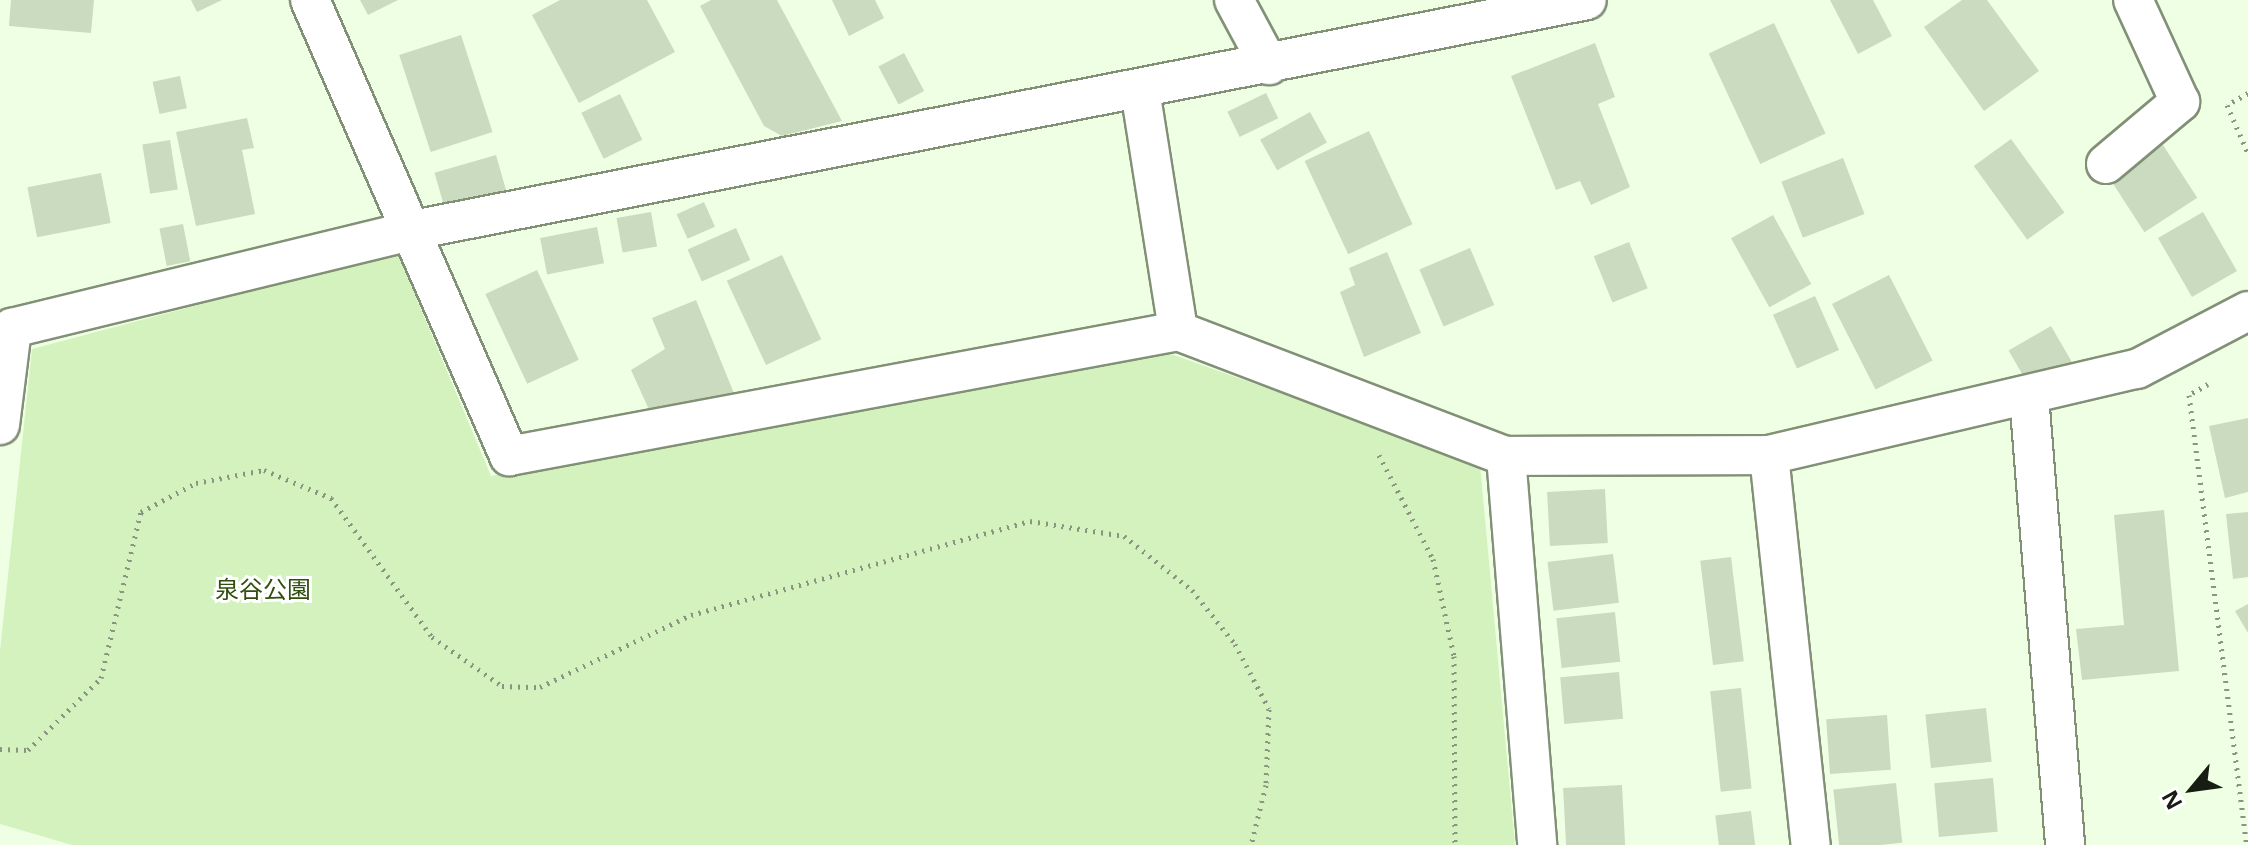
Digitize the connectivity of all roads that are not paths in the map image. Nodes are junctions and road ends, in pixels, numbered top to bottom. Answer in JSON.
{"nodes":[{"id":1,"x":310,"y":0,"type":"edge"},
{"id":2,"x":1234,"y":0,"type":"edge"},
{"id":3,"x":1587,"y":0,"type":"edge"},
{"id":4,"x":2133,"y":0,"type":"edge"},
{"id":5,"x":1269,"y":65,"type":"junction"},
{"id":6,"x":1140,"y":90,"type":"junction"},
{"id":7,"x":2106,"y":164,"type":"dead end"},
{"id":8,"x":413,"y":230,"type":"junction"},
{"id":9,"x":2248,"y":311,"type":"edge"},
{"id":10,"x":1178,"y":331,"type":"junction"},
{"id":11,"x":2029,"y":396,"type":"junction"},
{"id":12,"x":0,"y":425,"type":"edge"},
{"id":13,"x":1769,"y":455,"type":"junction"},
{"id":14,"x":1506,"y":456,"type":"junction"},
{"id":15,"x":1537,"y":845,"type":"edge"},
{"id":16,"x":1811,"y":845,"type":"edge"},
{"id":17,"x":2065,"y":845,"type":"edge"}],
"edges":[{"from":1,"to":8,"type":"street"},
{"from":2,"to":5,"type":"street"},
{"from":3,"to":5,"type":"street"},
{"from":4,"to":7,"type":"street"},
{"from":5,"to":6,"type":"street"},
{"from":6,"to":8,"type":"street"},
{"from":6,"to":10,"type":"street"},
{"from":8,"to":10,"type":"street"},
{"from":8,"to":12,"type":"street"},
{"from":9,"to":11,"type":"street"},
{"from":10,"to":14,"type":"street"},
{"from":11,"to":13,"type":"street"},
{"from":11,"to":17,"type":"street"},
{"from":13,"to":14,"type":"street"},
{"from":13,"to":16,"type":"street"},
{"from":14,"to":15,"type":"street"}]}
